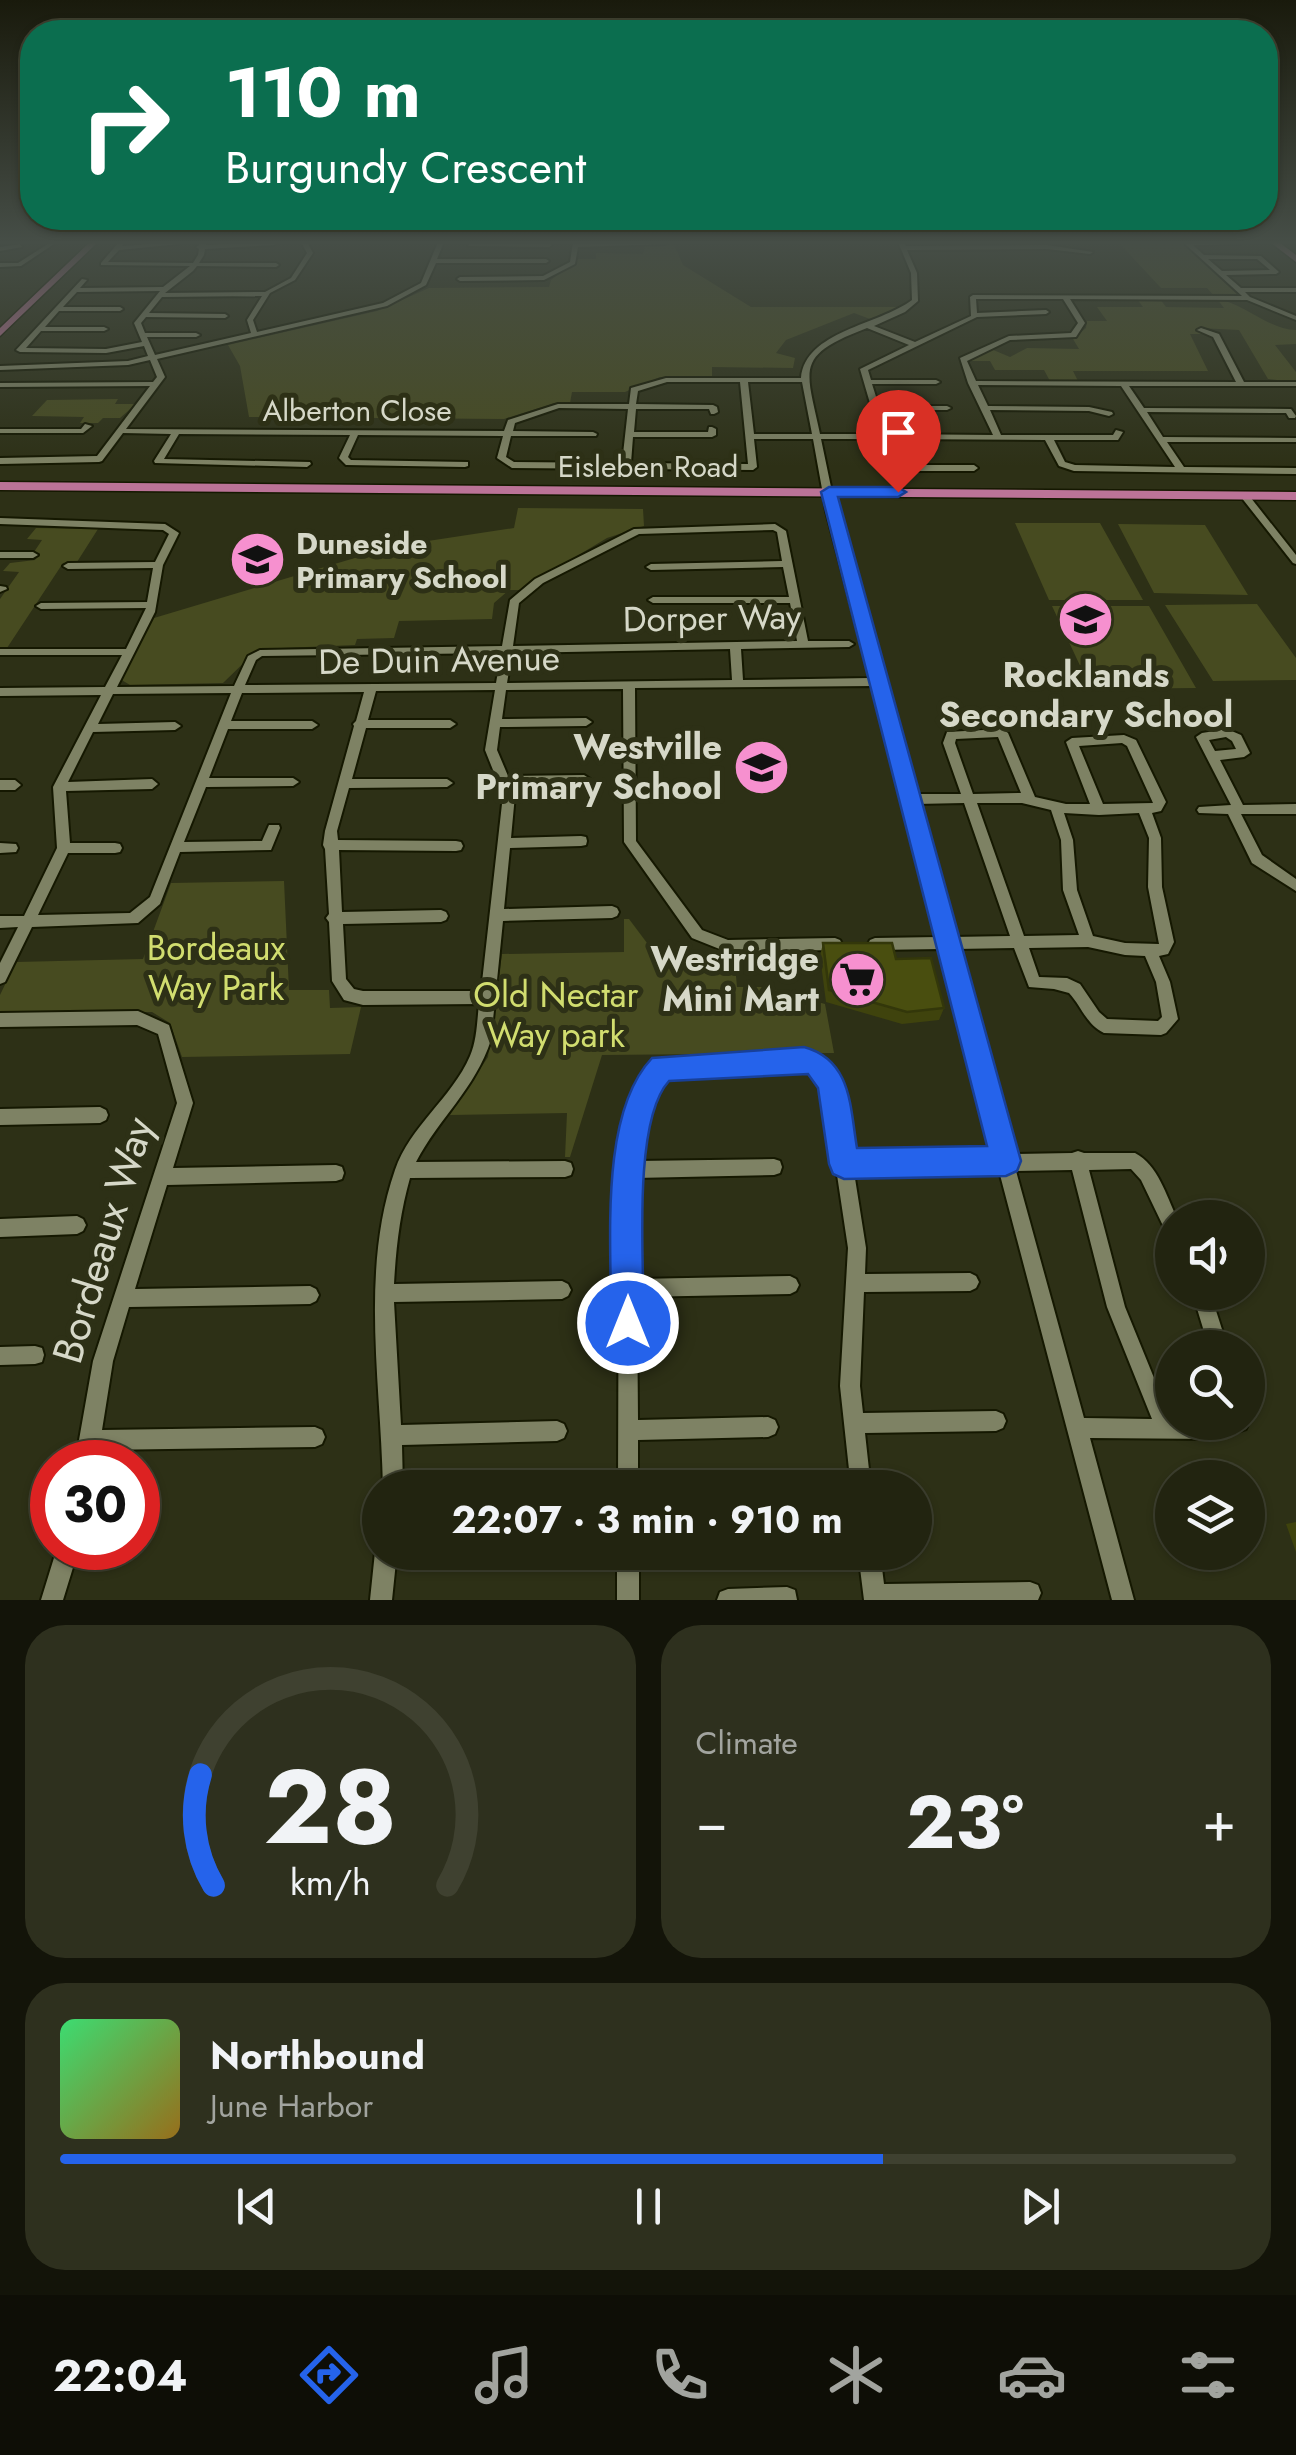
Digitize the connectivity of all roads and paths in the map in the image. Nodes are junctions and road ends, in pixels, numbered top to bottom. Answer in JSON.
{"nodes":[{"id":1,"x":50,"y":317,"type":"edge"},
{"id":2,"x":143,"y":317,"type":"edge"},
{"id":3,"x":253,"y":317,"type":"edge"},
{"id":4,"x":329,"y":317,"type":"edge"},
{"id":5,"x":885,"y":317,"type":"edge"},
{"id":6,"x":970,"y":317,"type":"edge"},
{"id":7,"x":1078,"y":317,"type":"edge"},
{"id":8,"x":868,"y":326,"type":"junction"},
{"id":9,"x":38,"y":329,"type":"junction"},
{"id":10,"x":104,"y":329,"type":"dead end"},
{"id":11,"x":1201,"y":330,"type":"dead end"},
{"id":12,"x":196,"y":335,"type":"dead end"},
{"id":13,"x":255,"y":335,"type":"junction"},
{"id":14,"x":143,"y":340,"type":"junction"},
{"id":15,"x":914,"y":344,"type":"junction"},
{"id":16,"x":151,"y":358,"type":"junction"},
{"id":17,"x":0,"y":368,"type":"edge"},
{"id":18,"x":744,"y":380,"type":"junction"},
{"id":19,"x":806,"y":380,"type":"junction"},
{"id":20,"x":867,"y":382,"type":"junction"},
{"id":21,"x":936,"y":382,"type":"dead end"},
{"id":22,"x":972,"y":382,"type":"junction"},
{"id":23,"x":1123,"y":383,"type":"junction"},
{"id":24,"x":157,"y":384,"type":"junction"},
{"id":25,"x":1242,"y":384,"type":"junction"},
{"id":26,"x":1296,"y":384,"type":"edge"},
{"id":27,"x":0,"y":385,"type":"edge"},
{"id":28,"x":630,"y":406,"type":"junction"},
{"id":29,"x":875,"y":408,"type":"junction"},
{"id":30,"x":947,"y":408,"type":"dead end"},
{"id":31,"x":984,"y":408,"type":"junction"},
{"id":32,"x":1141,"y":410,"type":"junction"},
{"id":33,"x":714,"y":412,"type":"dead end"},
{"id":34,"x":1108,"y":414,"type":"dead end"},
{"id":35,"x":1292,"y":416,"type":"dead end"},
{"id":36,"x":88,"y":426,"type":"dead end"},
{"id":37,"x":0,"y":430,"type":"edge"},
{"id":38,"x":712,"y":430,"type":"dead end"},
{"id":39,"x":120,"y":431,"type":"junction"},
{"id":40,"x":177,"y":431,"type":"junction"},
{"id":41,"x":355,"y":432,"type":"junction"},
{"id":42,"x":1120,"y":432,"type":"dead end"},
{"id":43,"x":506,"y":433,"type":"junction"},
{"id":44,"x":593,"y":434,"type":"dead end"},
{"id":45,"x":628,"y":434,"type":"junction"},
{"id":46,"x":750,"y":436,"type":"junction"},
{"id":47,"x":817,"y":436,"type":"junction"},
{"id":48,"x":884,"y":436,"type":"junction"},
{"id":49,"x":998,"y":437,"type":"junction"},
{"id":50,"x":1048,"y":437,"type":"junction"},
{"id":51,"x":1161,"y":438,"type":"junction"},
{"id":52,"x":1296,"y":440,"type":"edge"},
{"id":53,"x":0,"y":460,"type":"edge"},
{"id":54,"x":306,"y":464,"type":"dead end"},
{"id":55,"x":465,"y":464,"type":"dead end"},
{"id":56,"x":626,"y":466,"type":"junction"},
{"id":57,"x":893,"y":468,"type":"junction"},
{"id":58,"x":974,"y":468,"type":"dead end"},
{"id":59,"x":1182,"y":470,"type":"junction"},
{"id":60,"x":1296,"y":471,"type":"edge"},
{"id":61,"x":898,"y":482,"type":"dead end"},
{"id":62,"x":0,"y":486,"type":"edge"},
{"id":63,"x":0,"y":495,"type":"edge"},
{"id":64,"x":1296,"y":496,"type":"edge"},
{"id":65,"x":830,"y":497,"type":"junction"},
{"id":66,"x":1247,"y":500,"type":"junction"},
{"id":67,"x":1296,"y":505,"type":"edge"},
{"id":68,"x":0,"y":521,"type":"edge"},
{"id":69,"x":34,"y":555,"type":"dead end"},
{"id":70,"x":0,"y":556,"type":"edge"},
{"id":71,"x":1296,"y":561,"type":"edge"},
{"id":72,"x":158,"y":564,"type":"junction"},
{"id":73,"x":788,"y":564,"type":"junction"},
{"id":74,"x":68,"y":566,"type":"dead end"},
{"id":75,"x":651,"y":566,"type":"dead end"},
{"id":76,"x":653,"y":600,"type":"dead end"},
{"id":77,"x":795,"y":600,"type":"junction"},
{"id":78,"x":152,"y":605,"type":"junction"},
{"id":79,"x":42,"y":606,"type":"dead end"},
{"id":80,"x":803,"y":644,"type":"junction"},
{"id":81,"x":850,"y":644,"type":"dead end"},
{"id":82,"x":735,"y":645,"type":"junction"},
{"id":83,"x":504,"y":648,"type":"junction"},
{"id":84,"x":0,"y":652,"type":"edge"},
{"id":85,"x":128,"y":652,"type":"junction"},
{"id":86,"x":879,"y":682,"type":"junction"},
{"id":87,"x":738,"y":684,"type":"junction"},
{"id":88,"x":628,"y":685,"type":"junction"},
{"id":89,"x":499,"y":686,"type":"junction"},
{"id":90,"x":371,"y":688,"type":"junction"},
{"id":91,"x":239,"y":689,"type":"junction"},
{"id":92,"x":108,"y":691,"type":"junction"},
{"id":93,"x":0,"y":692,"type":"edge"},
{"id":94,"x":586,"y":722,"type":"dead end"},
{"id":95,"x":494,"y":723,"type":"junction"},
{"id":96,"x":359,"y":724,"type":"junction"},
{"id":97,"x":450,"y":724,"type":"dead end"},
{"id":98,"x":224,"y":725,"type":"junction"},
{"id":99,"x":312,"y":725,"type":"dead end"},
{"id":100,"x":174,"y":726,"type":"dead end"},
{"id":101,"x":88,"y":728,"type":"junction"},
{"id":102,"x":1212,"y":756,"type":"dead end"},
{"id":103,"x":584,"y":779,"type":"dead end"},
{"id":104,"x":507,"y":781,"type":"junction"},
{"id":105,"x":292,"y":782,"type":"dead end"},
{"id":106,"x":201,"y":783,"type":"junction"},
{"id":107,"x":447,"y":783,"type":"dead end"},
{"id":108,"x":152,"y":784,"type":"dead end"},
{"id":109,"x":343,"y":784,"type":"junction"},
{"id":110,"x":59,"y":786,"type":"junction"},
{"id":111,"x":967,"y":798,"type":"junction"},
{"id":112,"x":1030,"y":799,"type":"junction"},
{"id":113,"x":910,"y":800,"type":"junction"},
{"id":114,"x":1056,"y":808,"type":"junction"},
{"id":115,"x":1144,"y":809,"type":"junction"},
{"id":116,"x":1296,"y":809,"type":"edge"},
{"id":117,"x":1099,"y":810,"type":"junction"},
{"id":118,"x":1204,"y":810,"type":"dead end"},
{"id":119,"x":1236,"y":810,"type":"junction"},
{"id":120,"x":274,"y":828,"type":"dead end"},
{"id":121,"x":581,"y":841,"type":"dead end"},
{"id":122,"x":504,"y":843,"type":"junction"},
{"id":123,"x":330,"y":845,"type":"junction"},
{"id":124,"x":456,"y":846,"type":"dead end"},
{"id":125,"x":64,"y":848,"type":"junction"},
{"id":126,"x":115,"y":848,"type":"dead end"},
{"id":127,"x":175,"y":848,"type":"junction"},
{"id":128,"x":1296,"y":886,"type":"edge"},
{"id":129,"x":612,"y":912,"type":"dead end"},
{"id":130,"x":496,"y":914,"type":"junction"},
{"id":131,"x":441,"y":916,"type":"dead end"},
{"id":132,"x":333,"y":918,"type":"junction"},
{"id":133,"x":28,"y":921,"type":"junction"},
{"id":134,"x":0,"y":922,"type":"edge"},
{"id":135,"x":1088,"y":940,"type":"junction"},
{"id":136,"x":948,"y":942,"type":"junction"},
{"id":137,"x":1020,"y":942,"type":"junction"},
{"id":138,"x":1150,"y":950,"type":"junction"},
{"id":139,"x":0,"y":978,"type":"edge"},
{"id":140,"x":488,"y":996,"type":"junction"},
{"id":141,"x":0,"y":1020,"type":"edge"},
{"id":142,"x":100,"y":1115,"type":"dead end"},
{"id":143,"x":0,"y":1117,"type":"edge"},
{"id":144,"x":1078,"y":1160,"type":"junction"},
{"id":145,"x":1006,"y":1161,"type":"junction"},
{"id":146,"x":844,"y":1164,"type":"junction"},
{"id":147,"x":774,"y":1167,"type":"dead end"},
{"id":148,"x":565,"y":1168,"type":"dead end"},
{"id":149,"x":403,"y":1170,"type":"junction"},
{"id":150,"x":627,"y":1170,"type":"junction"},
{"id":151,"x":336,"y":1172,"type":"dead end"},
{"id":152,"x":162,"y":1176,"type":"junction"},
{"id":153,"x":1159,"y":1200,"type":"edge"},
{"id":154,"x":77,"y":1226,"type":"dead end"},
{"id":155,"x":0,"y":1228,"type":"edge"},
{"id":156,"x":970,"y":1282,"type":"dead end"},
{"id":157,"x":857,"y":1283,"type":"junction"},
{"id":158,"x":790,"y":1285,"type":"dead end"},
{"id":159,"x":627,"y":1288,"type":"junction"},
{"id":160,"x":562,"y":1290,"type":"dead end"},
{"id":161,"x":384,"y":1293,"type":"junction"},
{"id":162,"x":310,"y":1295,"type":"dead end"},
{"id":163,"x":123,"y":1298,"type":"junction"},
{"id":164,"x":35,"y":1355,"type":"dead end"},
{"id":165,"x":0,"y":1356,"type":"edge"},
{"id":166,"x":1155,"y":1401,"type":"edge"},
{"id":167,"x":996,"y":1421,"type":"dead end"},
{"id":168,"x":852,"y":1423,"type":"junction"},
{"id":169,"x":768,"y":1427,"type":"dead end"},
{"id":170,"x":1077,"y":1428,"type":"junction"},
{"id":171,"x":1155,"y":1428,"type":"edge"},
{"id":172,"x":628,"y":1430,"type":"junction"},
{"id":173,"x":556,"y":1431,"type":"dead end"},
{"id":174,"x":391,"y":1435,"type":"junction"},
{"id":175,"x":315,"y":1436,"type":"dead end"},
{"id":176,"x":89,"y":1440,"type":"joint"},
{"id":177,"x":392,"y":1470,"type":"edge"},
{"id":178,"x":628,"y":1470,"type":"edge"},
{"id":179,"x":859,"y":1470,"type":"edge"},
{"id":180,"x":61,"y":1570,"type":"edge"},
{"id":181,"x":384,"y":1570,"type":"edge"},
{"id":182,"x":628,"y":1570,"type":"edge"},
{"id":183,"x":871,"y":1570,"type":"edge"},
{"id":184,"x":1030,"y":1593,"type":"dead end"},
{"id":185,"x":787,"y":1598,"type":"edge"},
{"id":186,"x":875,"y":1598,"type":"edge"},
{"id":187,"x":52,"y":1600,"type":"edge"},
{"id":188,"x":381,"y":1600,"type":"edge"},
{"id":189,"x":628,"y":1600,"type":"edge"},
{"id":190,"x":728,"y":1600,"type":"edge"},
{"id":191,"x":1123,"y":1600,"type":"edge"}],
"edges":[{"from":1,"to":9,"type":"street"},
{"from":2,"to":14,"type":"street"},
{"from":3,"to":13,"type":"street"},
{"from":4,"to":13,"type":"street"},
{"from":5,"to":8,"type":"street"},
{"from":6,"to":15,"type":"street"},
{"from":7,"to":22,"type":"street"},
{"from":8,"to":15,"type":"street"},
{"from":8,"to":19,"type":"street"},
{"from":9,"to":10,"type":"street"},
{"from":9,"to":14,"type":"street"},
{"from":11,"to":25,"type":"street"},
{"from":12,"to":14,"type":"street"},
{"from":13,"to":16,"type":"street"},
{"from":14,"to":16,"type":"street"},
{"from":15,"to":20,"type":"street"},
{"from":16,"to":17,"type":"street"},
{"from":16,"to":24,"type":"street"},
{"from":18,"to":19,"type":"street"},
{"from":18,"to":28,"type":"street"},
{"from":18,"to":46,"type":"street"},
{"from":19,"to":47,"type":"street"},
{"from":20,"to":21,"type":"street"},
{"from":20,"to":29,"type":"street"},
{"from":22,"to":23,"type":"street"},
{"from":22,"to":31,"type":"street"},
{"from":23,"to":25,"type":"street"},
{"from":23,"to":32,"type":"street"},
{"from":24,"to":27,"type":"street"},
{"from":24,"to":39,"type":"street"},
{"from":25,"to":26,"type":"street"},
{"from":28,"to":33,"type":"street"},
{"from":28,"to":43,"type":"street"},
{"from":28,"to":45,"type":"street"},
{"from":29,"to":30,"type":"street"},
{"from":29,"to":48,"type":"street"},
{"from":31,"to":34,"type":"street"},
{"from":31,"to":49,"type":"street"},
{"from":32,"to":35,"type":"street"},
{"from":32,"to":51,"type":"street"},
{"from":36,"to":37,"type":"street"},
{"from":38,"to":45,"type":"street"},
{"from":39,"to":40,"type":"street","name":"Alberton Close"},
{"from":39,"to":53,"type":"street"},
{"from":40,"to":41,"type":"street","name":"Alberton Close"},
{"from":40,"to":54,"type":"street"},
{"from":41,"to":43,"type":"street","name":"Alberton Close"},
{"from":41,"to":55,"type":"street"},
{"from":42,"to":50,"type":"street"},
{"from":43,"to":44,"type":"street","name":"Alberton Close"},
{"from":43,"to":56,"type":"street"},
{"from":45,"to":56,"type":"street"},
{"from":46,"to":47,"type":"street"},
{"from":46,"to":56,"type":"street"},
{"from":47,"to":48,"type":"street"},
{"from":47,"to":65,"type":"street"},
{"from":48,"to":49,"type":"street"},
{"from":48,"to":57,"type":"street"},
{"from":49,"to":50,"type":"street"},
{"from":50,"to":59,"type":"street"},
{"from":51,"to":52,"type":"street"},
{"from":51,"to":59,"type":"street"},
{"from":57,"to":58,"type":"street"},
{"from":57,"to":61,"type":"street"},
{"from":59,"to":60,"type":"street"},
{"from":62,"to":65,"type":"main road","name":"Eisleben Road"},
{"from":63,"to":65,"type":"main road","name":"Eisleben Road"},
{"from":64,"to":66,"type":"main road","name":"Eisleben Road"},
{"from":65,"to":66,"type":"main road","name":"Eisleben Road"},
{"from":65,"to":86,"type":"street"},
{"from":66,"to":67,"type":"main road","name":"Eisleben Road"},
{"from":66,"to":71,"type":"street"},
{"from":68,"to":72,"type":"street"},
{"from":69,"to":70,"type":"street"},
{"from":72,"to":74,"type":"street"},
{"from":72,"to":78,"type":"street"},
{"from":73,"to":75,"type":"street"},
{"from":73,"to":77,"type":"street"},
{"from":73,"to":83,"type":"street"},
{"from":76,"to":77,"type":"street"},
{"from":77,"to":80,"type":"street"},
{"from":78,"to":79,"type":"street"},
{"from":78,"to":85,"type":"street"},
{"from":80,"to":81,"type":"street","name":"Dorper Way"},
{"from":80,"to":82,"type":"street","name":"Dorper Way"},
{"from":82,"to":83,"type":"street","name":"Dorper Way"},
{"from":82,"to":87,"type":"street"},
{"from":83,"to":89,"type":"street"},
{"from":83,"to":91,"type":"street","name":"Dorper Way"},
{"from":84,"to":85,"type":"street"},
{"from":85,"to":92,"type":"street"},
{"from":86,"to":87,"type":"street","name":"De Duin Avenue"},
{"from":86,"to":113,"type":"street"},
{"from":87,"to":88,"type":"street","name":"De Duin Avenue"},
{"from":88,"to":89,"type":"street","name":"De Duin Avenue"},
{"from":88,"to":136,"type":"street"},
{"from":89,"to":90,"type":"street","name":"De Duin Avenue"},
{"from":89,"to":95,"type":"street"},
{"from":90,"to":91,"type":"street","name":"De Duin Avenue"},
{"from":90,"to":96,"type":"street"},
{"from":91,"to":92,"type":"street","name":"De Duin Avenue"},
{"from":91,"to":98,"type":"street"},
{"from":92,"to":93,"type":"street","name":"De Duin Avenue"},
{"from":92,"to":101,"type":"street"},
{"from":94,"to":95,"type":"street"},
{"from":95,"to":104,"type":"street"},
{"from":96,"to":97,"type":"street"},
{"from":96,"to":109,"type":"street"},
{"from":98,"to":99,"type":"street"},
{"from":98,"to":106,"type":"street"},
{"from":100,"to":101,"type":"street"},
{"from":101,"to":110,"type":"street"},
{"from":102,"to":119,"type":"street"},
{"from":103,"to":104,"type":"street"},
{"from":104,"to":122,"type":"street"},
{"from":105,"to":106,"type":"street"},
{"from":106,"to":127,"type":"street"},
{"from":107,"to":109,"type":"street"},
{"from":108,"to":110,"type":"street"},
{"from":109,"to":123,"type":"street"},
{"from":110,"to":125,"type":"street"},
{"from":111,"to":112,"type":"street"},
{"from":111,"to":112,"type":"street"},
{"from":111,"to":113,"type":"street"},
{"from":111,"to":137,"type":"street"},
{"from":112,"to":114,"type":"street"},
{"from":113,"to":136,"type":"street"},
{"from":114,"to":117,"type":"street"},
{"from":114,"to":135,"type":"street"},
{"from":115,"to":117,"type":"street"},
{"from":115,"to":117,"type":"street"},
{"from":115,"to":138,"type":"street"},
{"from":116,"to":119,"type":"street"},
{"from":118,"to":119,"type":"street"},
{"from":119,"to":128,"type":"street"},
{"from":120,"to":127,"type":"street"},
{"from":121,"to":122,"type":"street"},
{"from":122,"to":130,"type":"street"},
{"from":123,"to":124,"type":"street"},
{"from":123,"to":132,"type":"street"},
{"from":125,"to":126,"type":"street"},
{"from":125,"to":133,"type":"street"},
{"from":127,"to":133,"type":"street"},
{"from":129,"to":130,"type":"street"},
{"from":130,"to":140,"type":"street"},
{"from":131,"to":132,"type":"street"},
{"from":132,"to":140,"type":"street"},
{"from":133,"to":134,"type":"street"},
{"from":133,"to":139,"type":"street"},
{"from":135,"to":137,"type":"street"},
{"from":135,"to":138,"type":"street"},
{"from":136,"to":137,"type":"street"},
{"from":136,"to":145,"type":"street"},
{"from":137,"to":138,"type":"street"},
{"from":140,"to":149,"type":"street"},
{"from":141,"to":152,"type":"street","name":"Bordeaux Way"},
{"from":142,"to":143,"type":"street"},
{"from":144,"to":145,"type":"street"},
{"from":144,"to":153,"type":"street"},
{"from":144,"to":166,"type":"street"},
{"from":145,"to":146,"type":"street"},
{"from":145,"to":170,"type":"street"},
{"from":146,"to":150,"type":"street"},
{"from":146,"to":157,"type":"street"},
{"from":147,"to":150,"type":"street"},
{"from":148,"to":149,"type":"street"},
{"from":149,"to":161,"type":"street"},
{"from":150,"to":159,"type":"street"},
{"from":151,"to":152,"type":"street"},
{"from":152,"to":163,"type":"street","name":"Bordeaux Way"},
{"from":154,"to":155,"type":"street"},
{"from":156,"to":157,"type":"street"},
{"from":157,"to":168,"type":"street"},
{"from":158,"to":159,"type":"street"},
{"from":159,"to":172,"type":"street"},
{"from":160,"to":161,"type":"street"},
{"from":161,"to":174,"type":"street"},
{"from":162,"to":163,"type":"street"},
{"from":163,"to":176,"type":"street","name":"Bordeaux Way"},
{"from":164,"to":165,"type":"street"},
{"from":167,"to":168,"type":"street"},
{"from":168,"to":179,"type":"street"},
{"from":169,"to":172,"type":"street"},
{"from":170,"to":171,"type":"street"},
{"from":170,"to":191,"type":"street"},
{"from":172,"to":178,"type":"street"},
{"from":173,"to":174,"type":"street"},
{"from":174,"to":177,"type":"street"},
{"from":175,"to":176,"type":"street"},
{"from":180,"to":187,"type":"street"},
{"from":181,"to":188,"type":"street"},
{"from":182,"to":189,"type":"street"},
{"from":183,"to":186,"type":"street"},
{"from":184,"to":186,"type":"street"},
{"from":185,"to":190,"type":"street"}]}
